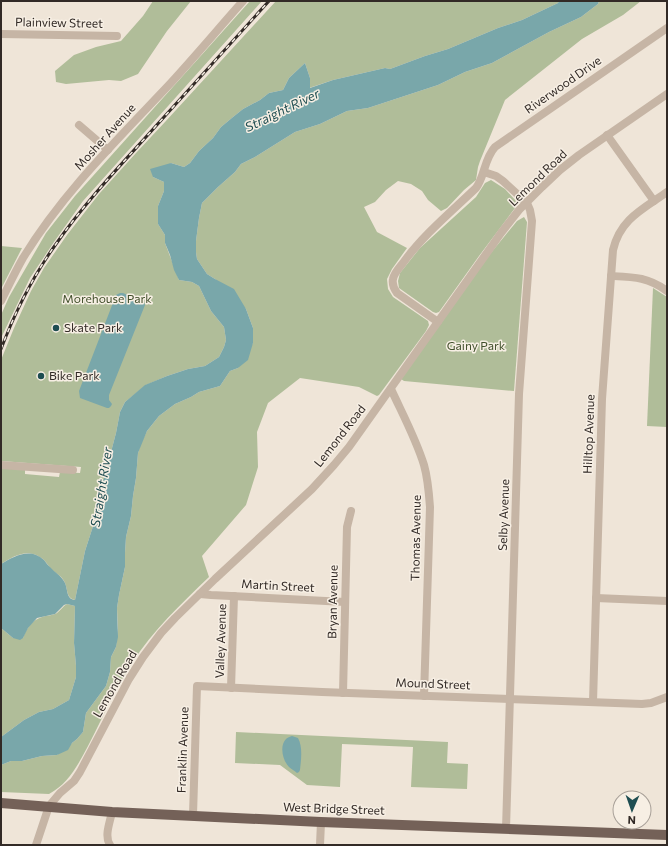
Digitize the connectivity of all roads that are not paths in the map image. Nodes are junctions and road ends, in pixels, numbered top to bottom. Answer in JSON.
{"nodes":[{"id":1,"x":244,"y":1,"type":"edge"},
{"id":2,"x":667,"y":28,"type":"edge"},
{"id":3,"x":1,"y":34,"type":"edge"},
{"id":4,"x":117,"y":36,"type":"dead end"},
{"id":5,"x":667,"y":94,"type":"edge"},
{"id":6,"x":79,"y":125,"type":"dead end"},
{"id":7,"x":607,"y":135,"type":"junction"},
{"id":8,"x":108,"y":150,"type":"junction"},
{"id":9,"x":484,"y":172,"type":"junction"},
{"id":10,"x":667,"y":192,"type":"edge"},
{"id":11,"x":654,"y":201,"type":"junction"},
{"id":12,"x":527,"y":203,"type":"junction"},
{"id":13,"x":611,"y":276,"type":"junction"},
{"id":14,"x":667,"y":292,"type":"edge"},
{"id":15,"x":1,"y":301,"type":"edge"},
{"id":16,"x":438,"y":322,"type":"junction"},
{"id":17,"x":391,"y":389,"type":"junction"},
{"id":18,"x":1,"y":465,"type":"edge"},
{"id":19,"x":73,"y":470,"type":"dead end"},
{"id":20,"x":351,"y":511,"type":"dead end"},
{"id":21,"x":200,"y":594,"type":"junction"},
{"id":22,"x":234,"y":596,"type":"junction"},
{"id":23,"x":596,"y":598,"type":"junction"},
{"id":24,"x":667,"y":601,"type":"edge"},
{"id":25,"x":346,"y":602,"type":"junction"},
{"id":26,"x":197,"y":686,"type":"joint"},
{"id":27,"x":231,"y":688,"type":"junction"},
{"id":28,"x":343,"y":693,"type":"junction"},
{"id":29,"x":424,"y":696,"type":"junction"},
{"id":30,"x":667,"y":697,"type":"edge"},
{"id":31,"x":510,"y":699,"type":"junction"},
{"id":32,"x":593,"y":702,"type":"junction"},
{"id":33,"x":1,"y":803,"type":"edge"},
{"id":34,"x":49,"y":806,"type":"junction"},
{"id":35,"x":112,"y":812,"type":"junction"},
{"id":36,"x":193,"y":815,"type":"junction"},
{"id":37,"x":320,"y":822,"type":"junction"},
{"id":38,"x":506,"y":829,"type":"junction"},
{"id":39,"x":667,"y":835,"type":"edge"},
{"id":40,"x":36,"y":845,"type":"edge"},
{"id":41,"x":110,"y":845,"type":"edge"},
{"id":42,"x":320,"y":845,"type":"edge"}],
"edges":[{"from":1,"to":8,"type":"street","name":"Mosher Avenue"},
{"from":2,"to":9,"type":"street","name":"Riverwood Drive"},
{"from":3,"to":4,"type":"street","name":"Plainview Street"},
{"from":5,"to":7,"type":"street","name":"Lemond Road"},
{"from":6,"to":8,"type":"street"},
{"from":7,"to":11,"type":"street"},
{"from":7,"to":12,"type":"street","name":"Lemond Road"},
{"from":8,"to":15,"type":"street","name":"Mosher Avenue"},
{"from":9,"to":12,"type":"street"},
{"from":9,"to":16,"type":"street","name":"Riverwood Drive"},
{"from":10,"to":11,"type":"street","name":"Hilltop Avenue"},
{"from":11,"to":13,"type":"street","name":"Hilltop Avenue"},
{"from":12,"to":16,"type":"street","name":"Lemond Road"},
{"from":12,"to":31,"type":"street","name":"Selby Avenue"},
{"from":13,"to":14,"type":"street"},
{"from":13,"to":23,"type":"street","name":"Hilltop Avenue"},
{"from":16,"to":17,"type":"street","name":"Lemond Road"},
{"from":17,"to":21,"type":"street","name":"Lemond Road"},
{"from":17,"to":29,"type":"street","name":"Thomas Avenue"},
{"from":18,"to":19,"type":"street"},
{"from":20,"to":25,"type":"street","name":"Bryan Avenue"},
{"from":21,"to":22,"type":"street","name":"Martin Street"},
{"from":21,"to":34,"type":"street","name":"Lemond Road"},
{"from":22,"to":25,"type":"street","name":"Martin Street"},
{"from":22,"to":27,"type":"street","name":"Valley Avenue"},
{"from":23,"to":24,"type":"street"},
{"from":23,"to":32,"type":"street","name":"Hilltop Avenue"},
{"from":25,"to":28,"type":"street","name":"Bryan Avenue"},
{"from":26,"to":27,"type":"street","name":"Mound Street"},
{"from":26,"to":36,"type":"street","name":"Franklin Avenue"},
{"from":27,"to":28,"type":"street","name":"Mound Street"},
{"from":28,"to":29,"type":"street","name":"Mound Street"},
{"from":29,"to":31,"type":"street","name":"Mound Street"},
{"from":30,"to":32,"type":"street","name":"Mound Street"},
{"from":31,"to":32,"type":"street","name":"Mound Street"},
{"from":31,"to":38,"type":"street","name":"Selby Avenue"},
{"from":33,"to":34,"type":"main road","name":"West Bridge Street"},
{"from":34,"to":35,"type":"main road","name":"West Bridge Street"},
{"from":34,"to":40,"type":"street"},
{"from":35,"to":36,"type":"main road","name":"West Bridge Street"},
{"from":35,"to":41,"type":"street"},
{"from":36,"to":37,"type":"main road","name":"West Bridge Street"},
{"from":37,"to":38,"type":"main road","name":"West Bridge Street"},
{"from":37,"to":42,"type":"street"},
{"from":38,"to":39,"type":"main road","name":"West Bridge Street"}]}
